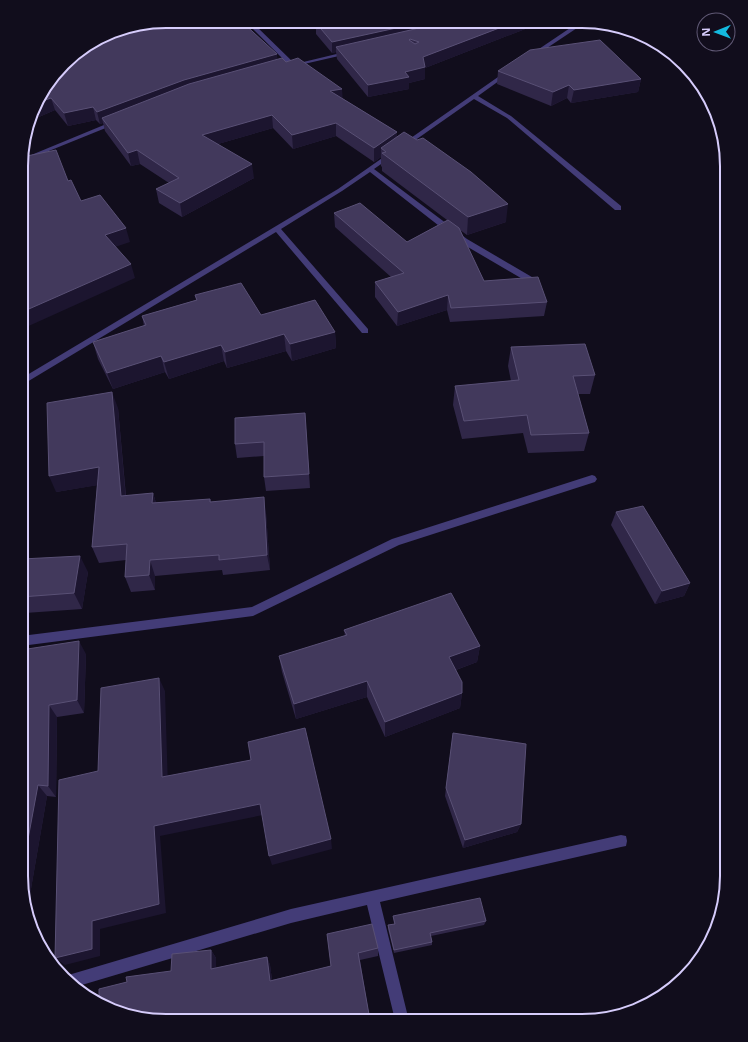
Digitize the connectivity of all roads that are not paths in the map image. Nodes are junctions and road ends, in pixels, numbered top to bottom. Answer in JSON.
{"nodes":[{"id":1,"x":255,"y":28,"type":"edge"},
{"id":2,"x":574,"y":28,"type":"edge"},
{"id":3,"x":354,"y":52,"type":"edge"},
{"id":4,"x":473,"y":96,"type":"junction"},
{"id":5,"x":122,"y":120,"type":"edge"},
{"id":6,"x":28,"y":157,"type":"edge"},
{"id":7,"x":370,"y":169,"type":"junction"},
{"id":8,"x":618,"y":208,"type":"dead end"},
{"id":9,"x":277,"y":228,"type":"junction"},
{"id":10,"x":534,"y":282,"type":"edge"},
{"id":11,"x":365,"y":332,"type":"dead end"},
{"id":12,"x":28,"y":378,"type":"edge"},
{"id":13,"x":592,"y":479,"type":"dead end"},
{"id":14,"x":28,"y":640,"type":"edge"},
{"id":15,"x":621,"y":841,"type":"dead end"},
{"id":16,"x":372,"y":897,"type":"junction"},
{"id":17,"x":76,"y":979,"type":"edge"},
{"id":18,"x":401,"y":1014,"type":"edge"}],
"edges":[{"from":1,"to":3,"type":"street"},
{"from":2,"to":4,"type":"street"},
{"from":4,"to":7,"type":"street"},
{"from":4,"to":8,"type":"street"},
{"from":5,"to":6,"type":"street"},
{"from":7,"to":9,"type":"street"},
{"from":7,"to":10,"type":"street"},
{"from":9,"to":11,"type":"street"},
{"from":9,"to":12,"type":"street"},
{"from":13,"to":14,"type":"street"},
{"from":15,"to":16,"type":"street"},
{"from":16,"to":17,"type":"street"},
{"from":16,"to":18,"type":"street"}]}
